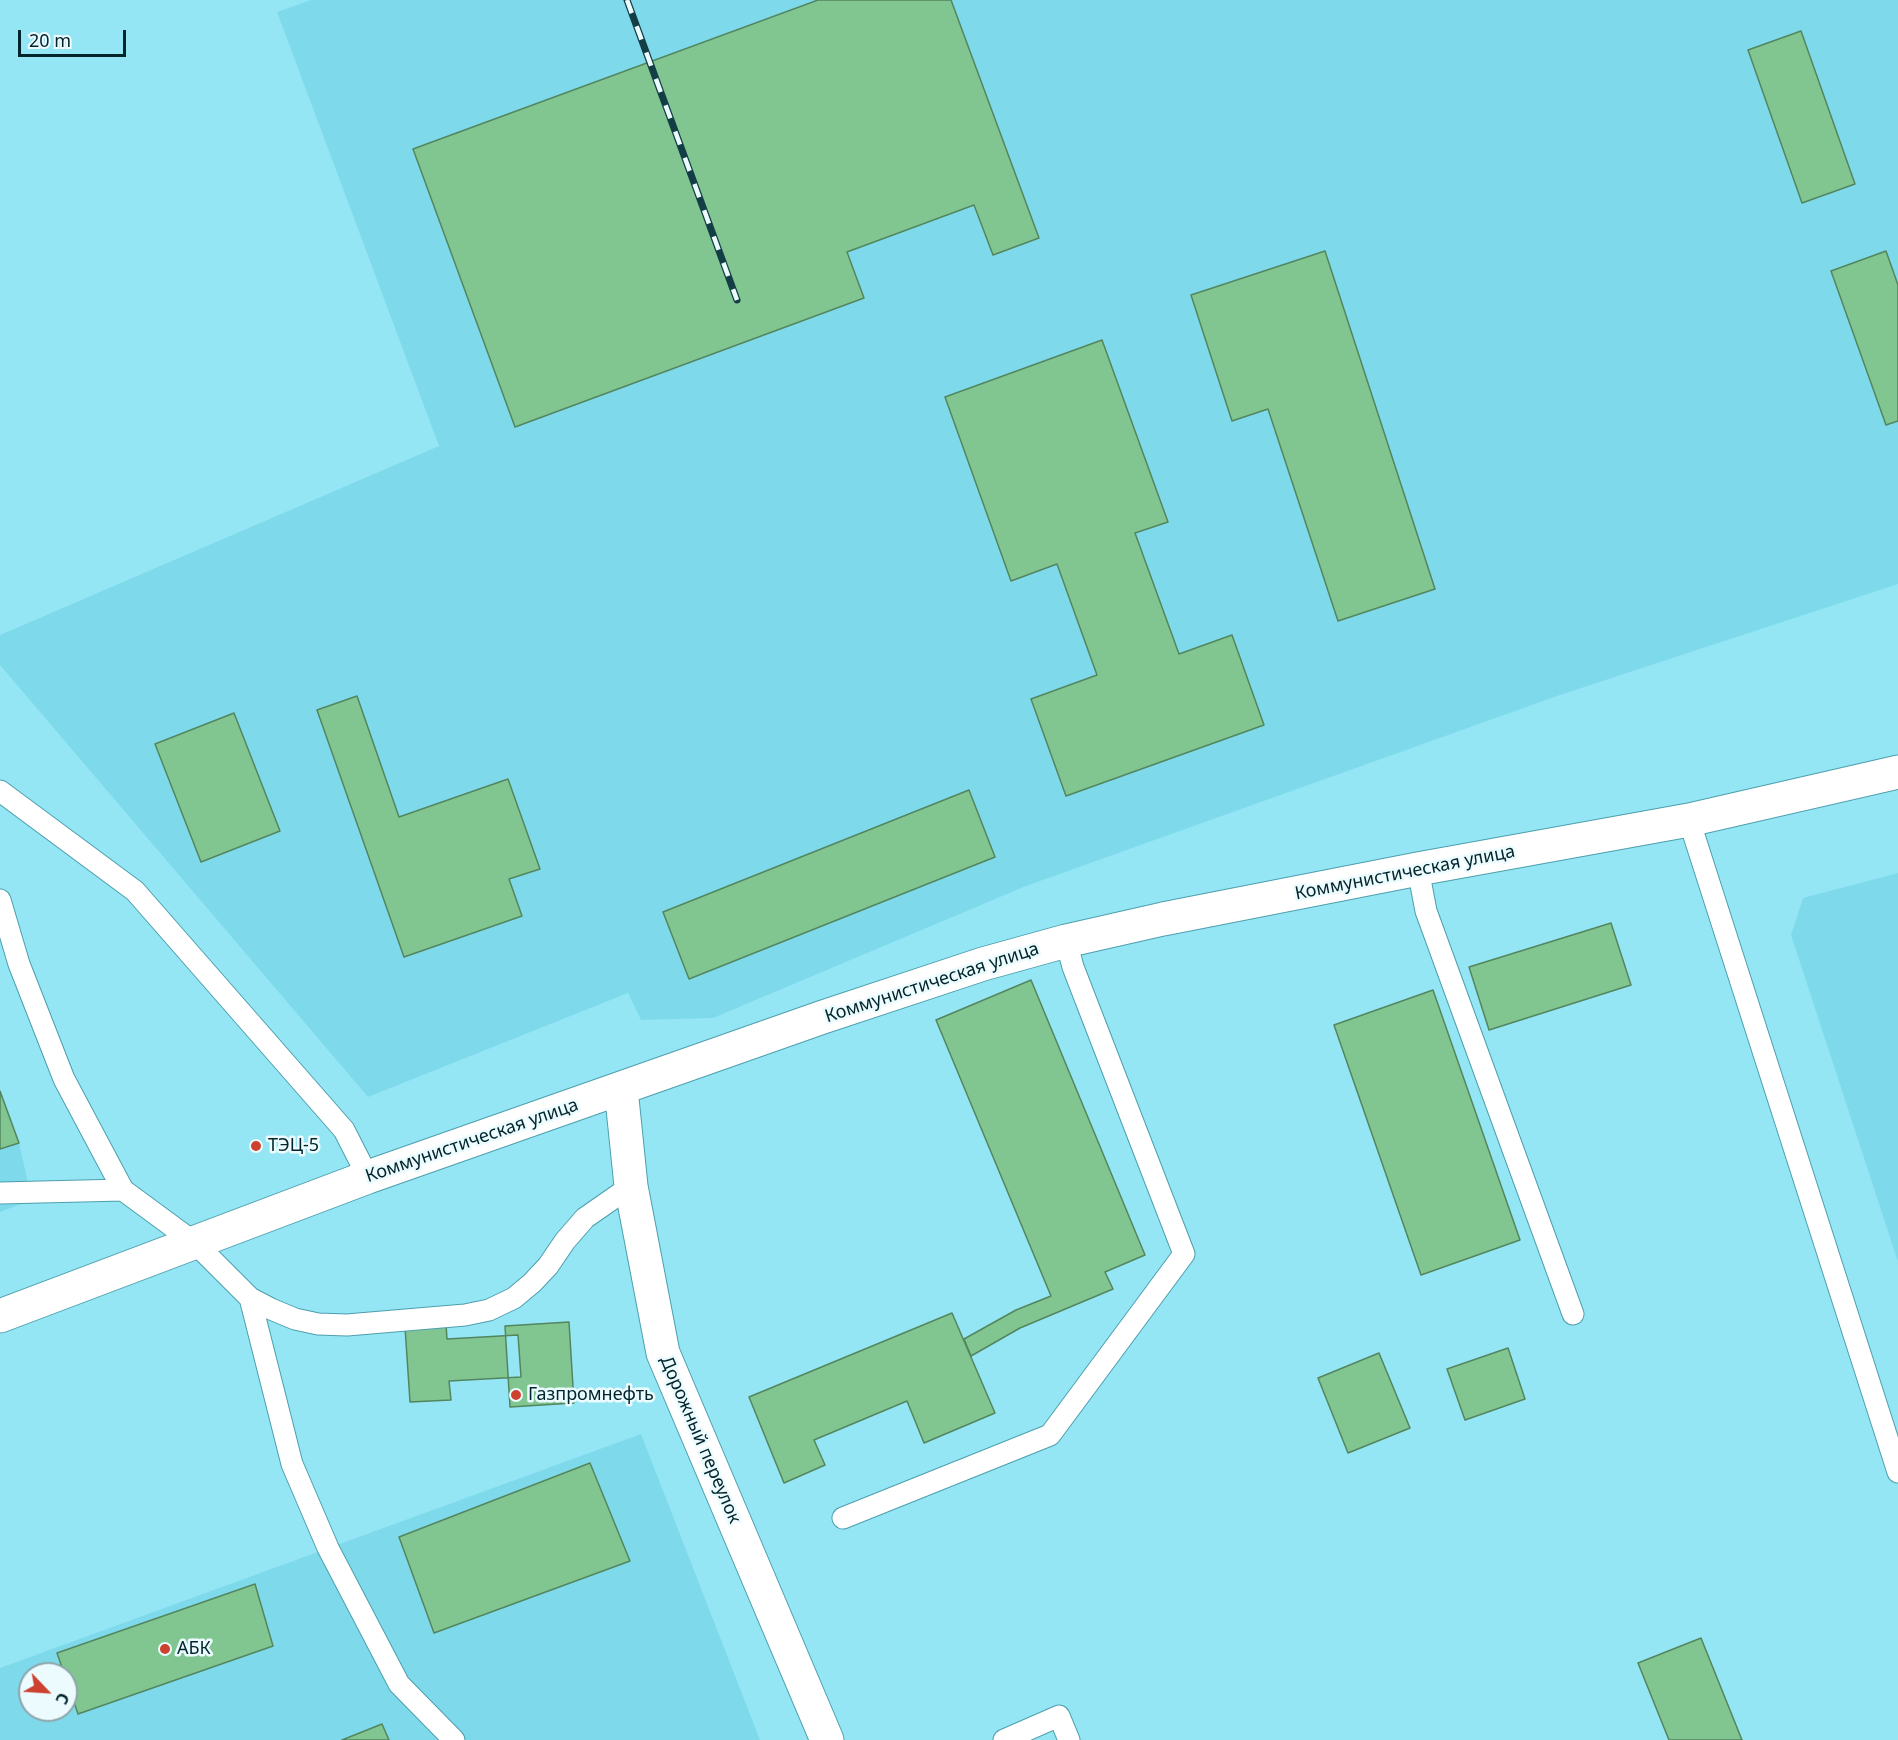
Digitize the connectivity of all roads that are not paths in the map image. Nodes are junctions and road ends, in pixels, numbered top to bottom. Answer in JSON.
{"nodes":[{"id":1,"x":1898,"y":772,"type":"edge"},
{"id":2,"x":0,"y":791,"type":"edge"},
{"id":3,"x":1689,"y":820,"type":"junction"},
{"id":4,"x":1418,"y":869,"type":"junction"},
{"id":5,"x":0,"y":900,"type":"edge"},
{"id":6,"x":1066,"y":941,"type":"junction"},
{"id":7,"x":621,"y":1089,"type":"junction"},
{"id":8,"x":368,"y":1177,"type":"junction"},
{"id":9,"x":632,"y":1186,"type":"junction"},
{"id":10,"x":123,"y":1190,"type":"junction"},
{"id":11,"x":0,"y":1192,"type":"edge"},
{"id":12,"x":195,"y":1243,"type":"junction"},
{"id":13,"x":250,"y":1298,"type":"junction"},
{"id":14,"x":1574,"y":1314,"type":"dead end"},
{"id":15,"x":0,"y":1316,"type":"edge"},
{"id":16,"x":1898,"y":1472,"type":"edge"},
{"id":17,"x":843,"y":1518,"type":"dead end"},
{"id":18,"x":454,"y":1740,"type":"edge"},
{"id":19,"x":827,"y":1740,"type":"edge"},
{"id":20,"x":1004,"y":1740,"type":"edge"},
{"id":21,"x":1069,"y":1740,"type":"edge"}],
"edges":[{"from":1,"to":3,"type":"main road","name":"Коммунистическая улица"},
{"from":2,"to":8,"type":"lane"},
{"from":3,"to":4,"type":"main road","name":"Коммунистическая улица"},
{"from":3,"to":16,"type":"lane"},
{"from":4,"to":6,"type":"main road","name":"Коммунистическая улица"},
{"from":4,"to":14,"type":"lane"},
{"from":5,"to":10,"type":"lane"},
{"from":6,"to":7,"type":"main road","name":"Коммунистическая улица"},
{"from":6,"to":17,"type":"lane"},
{"from":7,"to":8,"type":"main road","name":"Коммунистическая улица"},
{"from":7,"to":9,"type":"main road","name":"Дорожный переулок"},
{"from":8,"to":12,"type":"main road","name":"Коммунистическая улица"},
{"from":9,"to":13,"type":"lane"},
{"from":9,"to":19,"type":"main road","name":"Дорожный переулок"},
{"from":10,"to":11,"type":"lane"},
{"from":10,"to":12,"type":"lane"},
{"from":12,"to":13,"type":"lane"},
{"from":12,"to":15,"type":"main road","name":"Коммунистическая улица"},
{"from":13,"to":18,"type":"lane"},
{"from":20,"to":21,"type":"lane"}]}
